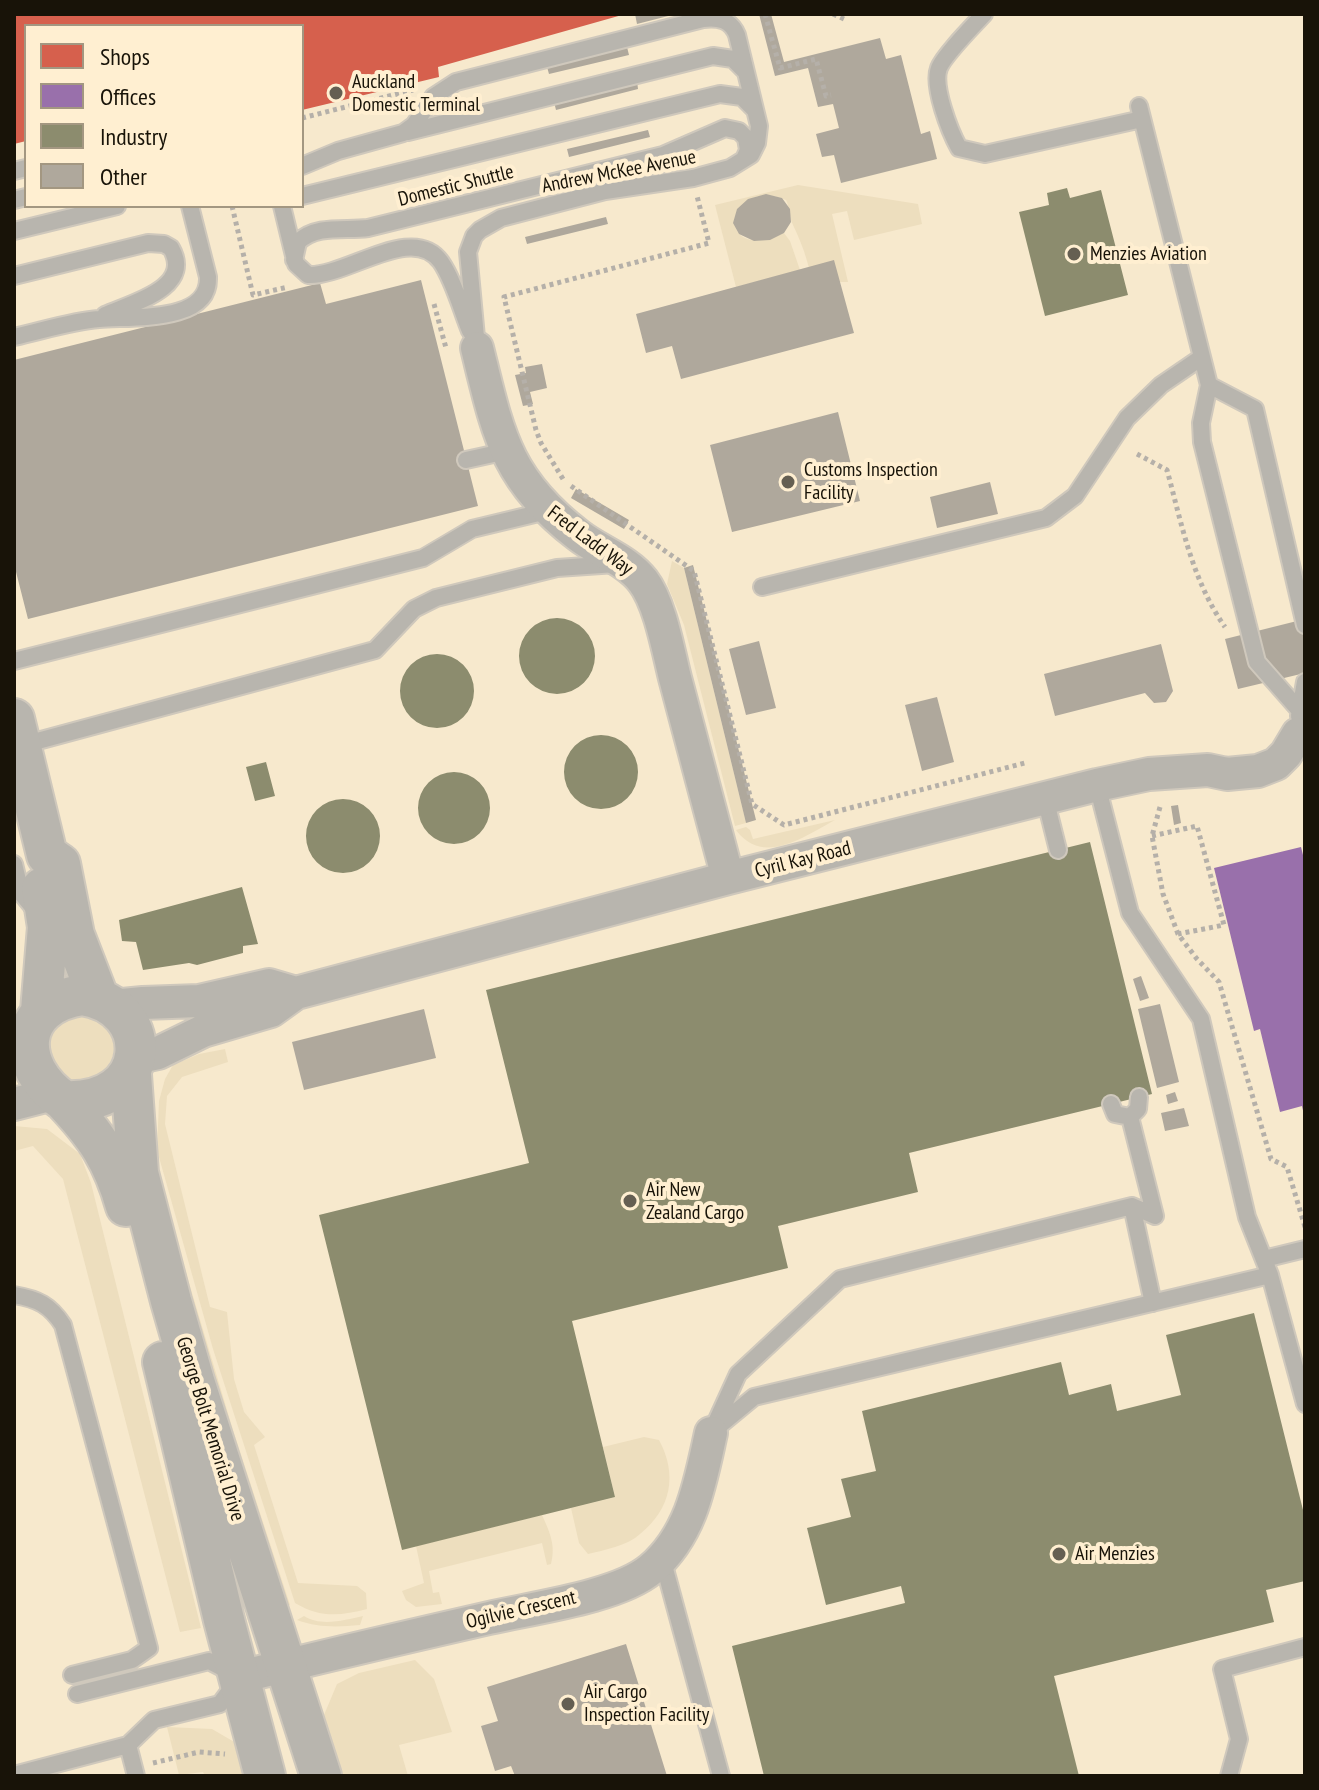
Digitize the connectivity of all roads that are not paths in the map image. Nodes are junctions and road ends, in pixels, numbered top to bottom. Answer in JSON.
{"nodes":[{"id":1,"x":984,"y":14,"type":"edge"},
{"id":2,"x":747,"y":74,"type":"junction"},
{"id":3,"x":756,"y":112,"type":"junction"},
{"id":4,"x":403,"y":133,"type":"junction"},
{"id":5,"x":304,"y":165,"type":"edge"},
{"id":6,"x":739,"y":165,"type":"junction"},
{"id":7,"x":304,"y":196,"type":"edge"},
{"id":8,"x":109,"y":208,"type":"edge"},
{"id":9,"x":189,"y":210,"type":"edge"},
{"id":10,"x":285,"y":211,"type":"edge"},
{"id":11,"x":14,"y":231,"type":"edge"},
{"id":12,"x":295,"y":262,"type":"junction"},
{"id":13,"x":14,"y":276,"type":"edge"},
{"id":14,"x":97,"y":319,"type":"junction"},
{"id":15,"x":14,"y":337,"type":"edge"},
{"id":16,"x":477,"y":348,"type":"junction"},
{"id":17,"x":1202,"y":357,"type":"junction"},
{"id":18,"x":1209,"y":385,"type":"junction"},
{"id":19,"x":507,"y":451,"type":"junction"},
{"id":20,"x":466,"y":460,"type":"dead end"},
{"id":21,"x":547,"y":511,"type":"junction"},
{"id":22,"x":624,"y":564,"type":"junction"},
{"id":23,"x":762,"y":587,"type":"dead end"},
{"id":24,"x":1305,"y":625,"type":"edge"},
{"id":25,"x":14,"y":661,"type":"edge"},
{"id":26,"x":1305,"y":682,"type":"edge"},
{"id":27,"x":1299,"y":722,"type":"junction"},
{"id":28,"x":16,"y":737,"type":"edge"},
{"id":29,"x":1097,"y":785,"type":"junction"},
{"id":30,"x":1045,"y":798,"type":"junction"},
{"id":31,"x":1058,"y":850,"type":"dead end"},
{"id":32,"x":30,"y":860,"type":"edge"},
{"id":33,"x":728,"y":878,"type":"junction"},
{"id":34,"x":296,"y":993,"type":"junction"},
{"id":35,"x":105,"y":1002,"type":"junction"},
{"id":36,"x":28,"y":1034,"type":"edge"},
{"id":37,"x":133,"y":1067,"type":"junction"},
{"id":38,"x":1139,"y":1097,"type":"dead end"},
{"id":39,"x":59,"y":1098,"type":"junction"},
{"id":40,"x":14,"y":1104,"type":"edge"},
{"id":41,"x":1111,"y":1104,"type":"dead end"},
{"id":42,"x":1130,"y":1117,"type":"junction"},
{"id":43,"x":1132,"y":1206,"type":"junction"},
{"id":44,"x":1305,"y":1249,"type":"edge"},
{"id":45,"x":1267,"y":1267,"type":"junction"},
{"id":46,"x":14,"y":1295,"type":"edge"},
{"id":47,"x":1153,"y":1303,"type":"junction"},
{"id":48,"x":1305,"y":1404,"type":"edge"},
{"id":49,"x":711,"y":1433,"type":"junction"},
{"id":50,"x":662,"y":1558,"type":"junction"},
{"id":51,"x":1305,"y":1647,"type":"edge"},
{"id":52,"x":286,"y":1666,"type":"junction"},
{"id":53,"x":72,"y":1675,"type":"dead end"},
{"id":54,"x":240,"y":1677,"type":"junction"},
{"id":55,"x":77,"y":1694,"type":"dead end"},
{"id":56,"x":128,"y":1745,"type":"junction"},
{"id":57,"x":250,"y":1766,"type":"edge"},
{"id":58,"x":14,"y":1775,"type":"edge"},
{"id":59,"x":136,"y":1776,"type":"edge"},
{"id":60,"x":321,"y":1776,"type":"edge"},
{"id":61,"x":721,"y":1776,"type":"edge"},
{"id":62,"x":1229,"y":1776,"type":"edge"}],
"edges":[{"from":1,"to":17,"type":"lane"},
{"from":2,"to":3,"type":"lane"},
{"from":2,"to":4,"type":"lane"},
{"from":2,"to":4,"type":"lane"},
{"from":3,"to":6,"type":"lane"},
{"from":3,"to":7,"type":"lane","name":"Domestic Shuttle"},
{"from":4,"to":5,"type":"lane"},
{"from":6,"to":12,"type":"lane","name":"Domestic Shuttle"},
{"from":6,"to":16,"type":"lane","name":"Andrew McKee Avenue"},
{"from":8,"to":11,"type":"lane"},
{"from":9,"to":14,"type":"lane"},
{"from":10,"to":12,"type":"lane"},
{"from":12,"to":16,"type":"lane"},
{"from":13,"to":14,"type":"lane"},
{"from":14,"to":15,"type":"lane"},
{"from":16,"to":19,"type":"street","name":"Fred Ladd Way"},
{"from":17,"to":18,"type":"lane"},
{"from":17,"to":23,"type":"lane"},
{"from":18,"to":24,"type":"lane"},
{"from":18,"to":27,"type":"lane"},
{"from":19,"to":20,"type":"lane"},
{"from":19,"to":21,"type":"street","name":"Fred Ladd Way"},
{"from":21,"to":22,"type":"street","name":"Fred Ladd Way"},
{"from":21,"to":25,"type":"lane"},
{"from":22,"to":28,"type":"lane"},
{"from":22,"to":33,"type":"street","name":"Fred Ladd Way"},
{"from":26,"to":27,"type":"lane"},
{"from":27,"to":29,"type":"street","name":"Cyril Kay Road"},
{"from":28,"to":32,"type":"street"},
{"from":29,"to":30,"type":"street","name":"Cyril Kay Road"},
{"from":29,"to":45,"type":"lane"},
{"from":30,"to":31,"type":"lane"},
{"from":30,"to":33,"type":"street","name":"Cyril Kay Road"},
{"from":32,"to":35,"type":"street"},
{"from":32,"to":36,"type":"street"},
{"from":33,"to":34,"type":"street","name":"Cyril Kay Road"},
{"from":34,"to":35,"type":"street","name":"Cyril Kay Road"},
{"from":34,"to":37,"type":"street","name":"Cyril Kay Road"},
{"from":35,"to":36,"type":"street"},
{"from":35,"to":37,"type":"street"},
{"from":36,"to":39,"type":"street"},
{"from":37,"to":39,"type":"street"},
{"from":37,"to":52,"type":"street","name":"George Bolt Memorial Drive"},
{"from":38,"to":42,"type":"lane"},
{"from":39,"to":40,"type":"street"},
{"from":39,"to":54,"type":"street","name":"George Bolt Memorial Drive"},
{"from":41,"to":42,"type":"lane"},
{"from":42,"to":43,"type":"lane"},
{"from":43,"to":47,"type":"lane"},
{"from":43,"to":49,"type":"lane"},
{"from":44,"to":45,"type":"lane"},
{"from":45,"to":47,"type":"lane"},
{"from":45,"to":48,"type":"lane"},
{"from":46,"to":53,"type":"lane"},
{"from":47,"to":49,"type":"lane"},
{"from":49,"to":50,"type":"street","name":"Ogilvie Crescent"},
{"from":50,"to":52,"type":"street","name":"Ogilvie Crescent"},
{"from":50,"to":61,"type":"lane"},
{"from":51,"to":62,"type":"lane"},
{"from":52,"to":54,"type":"street","name":"Ogilvie Crescent"},
{"from":52,"to":60,"type":"street","name":"George Bolt Memorial Drive"},
{"from":54,"to":55,"type":"lane"},
{"from":54,"to":56,"type":"lane"},
{"from":54,"to":57,"type":"street","name":"George Bolt Memorial Drive"},
{"from":56,"to":58,"type":"lane"},
{"from":56,"to":59,"type":"lane"}]}
